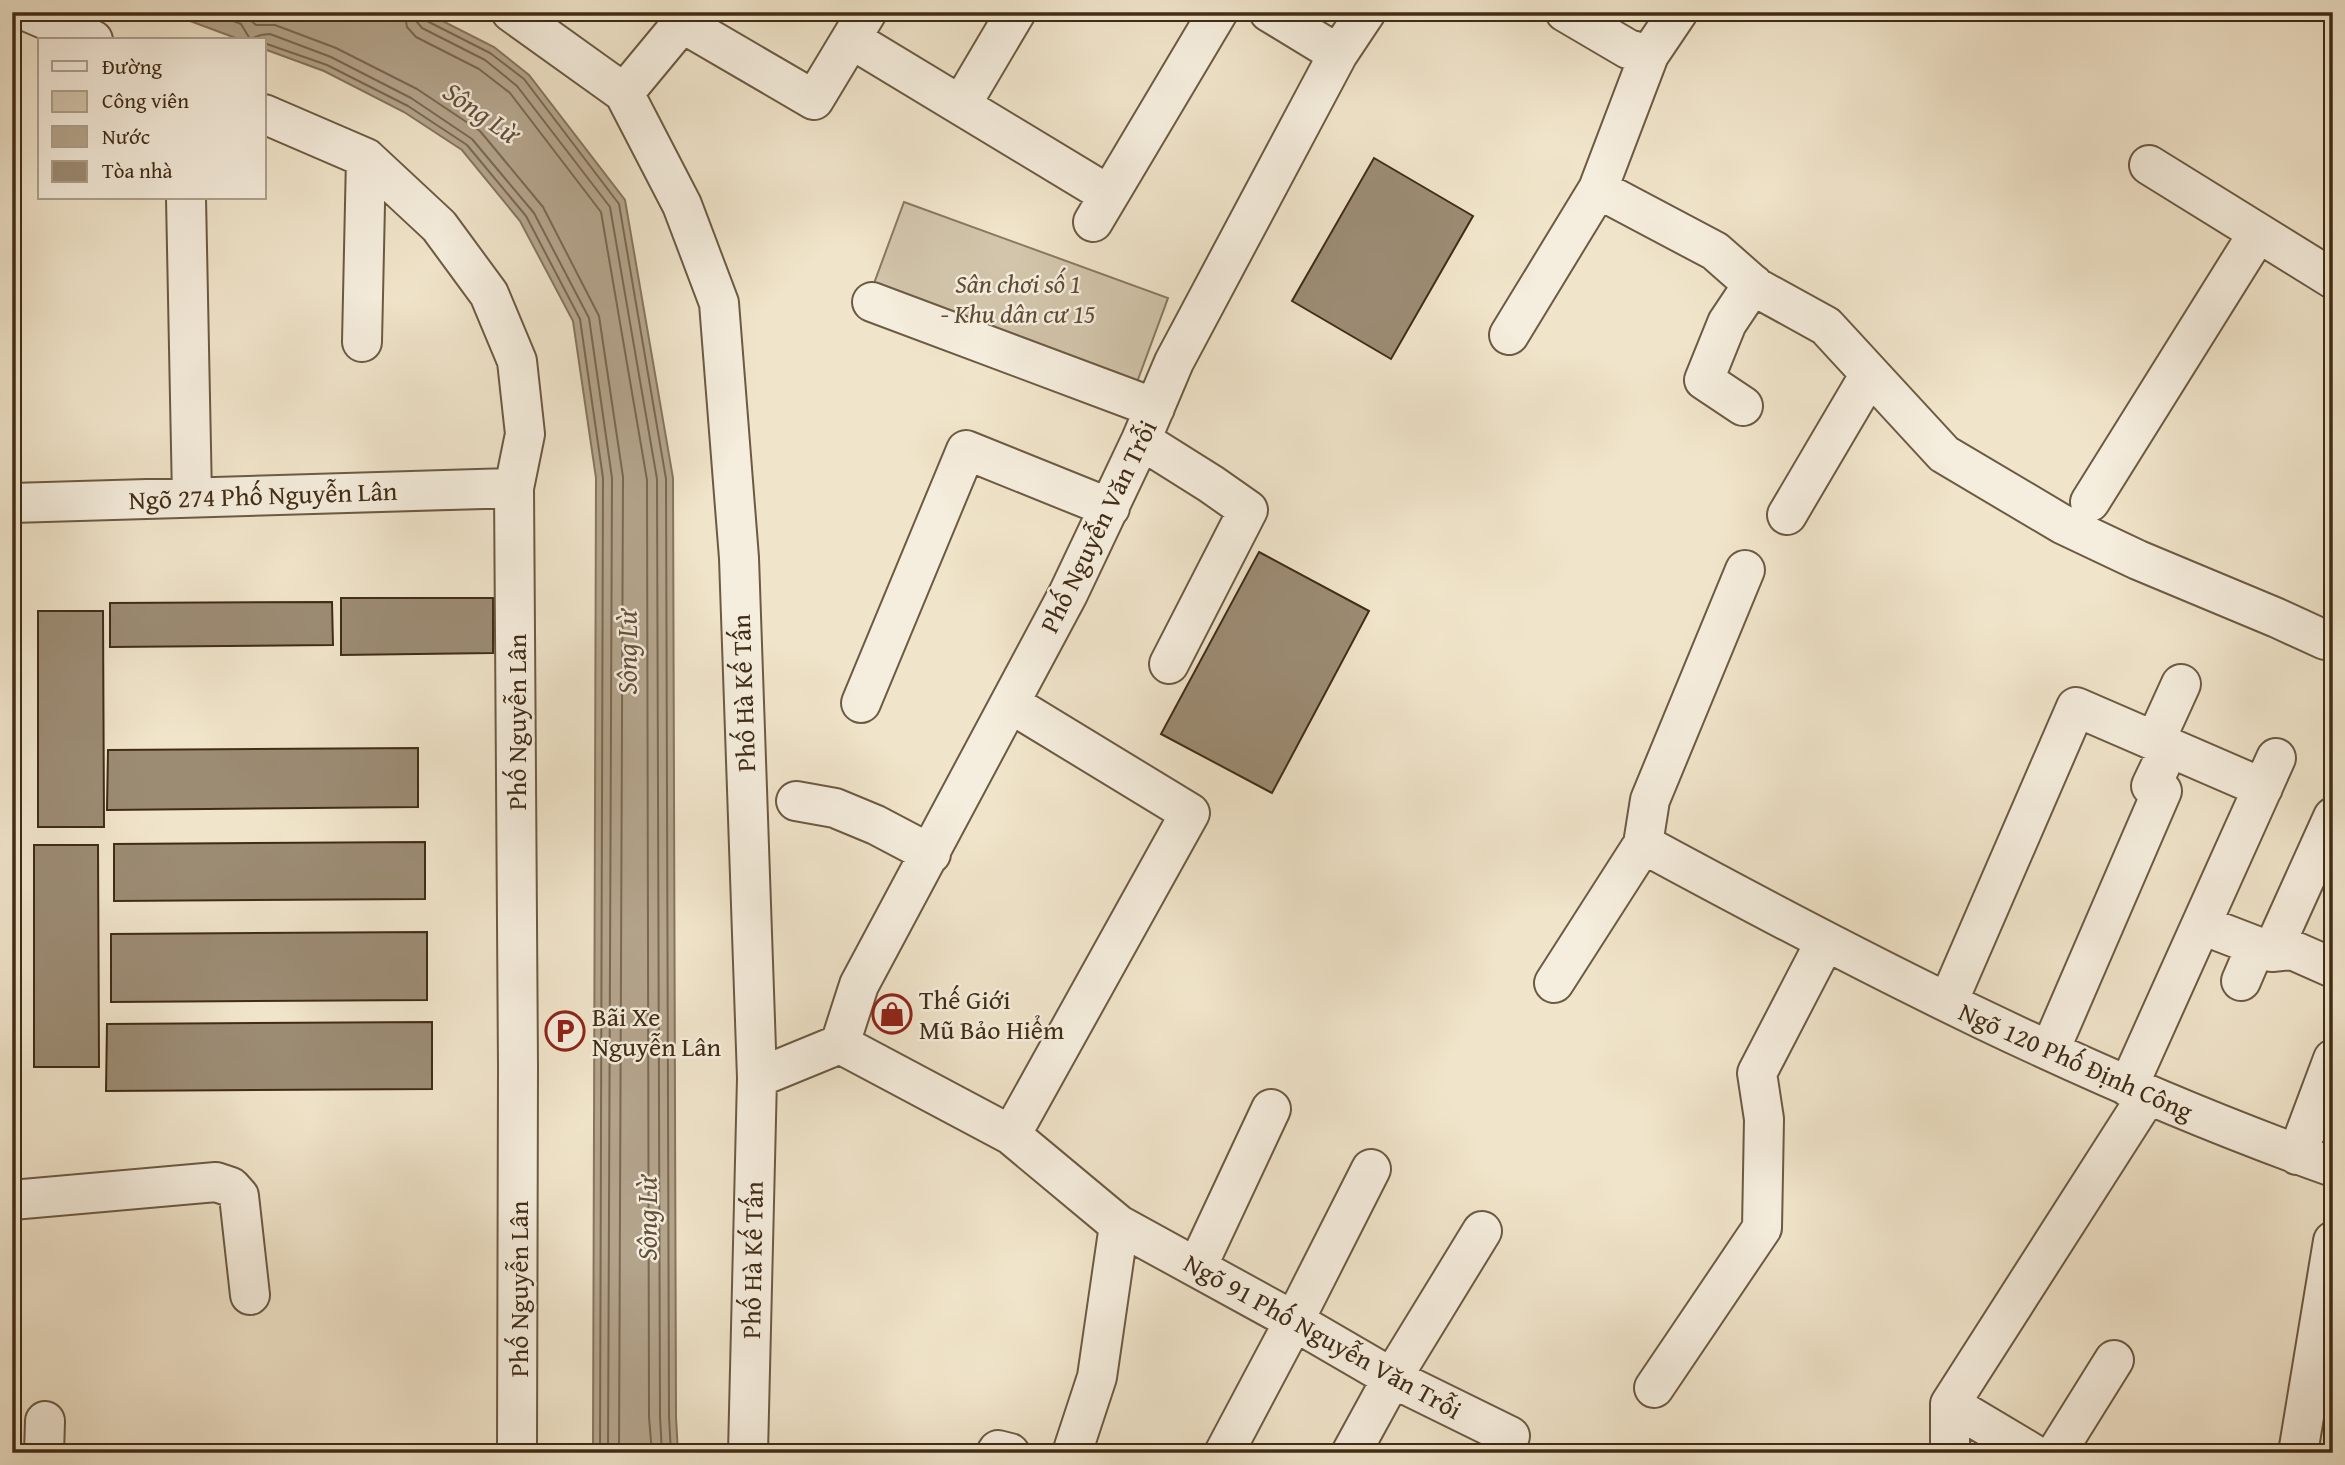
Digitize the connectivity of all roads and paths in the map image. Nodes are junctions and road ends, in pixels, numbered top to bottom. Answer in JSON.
{"nodes":[{"id":1,"x":28,"y":12,"type":"edge"},
{"id":2,"x":511,"y":12,"type":"edge"},
{"id":3,"x":1016,"y":12,"type":"edge"},
{"id":4,"x":1218,"y":12,"type":"edge"},
{"id":5,"x":1269,"y":12,"type":"edge"},
{"id":6,"x":1366,"y":12,"type":"edge"},
{"id":7,"x":1565,"y":12,"type":"edge"},
{"id":8,"x":1678,"y":12,"type":"edge"},
{"id":9,"x":683,"y":18,"type":"edge"},
{"id":10,"x":859,"y":26,"type":"edge"},
{"id":11,"x":88,"y":38,"type":"edge"},
{"id":12,"x":1338,"y":54,"type":"junction"},
{"id":13,"x":1650,"y":55,"type":"junction"},
{"id":14,"x":624,"y":93,"type":"junction"},
{"id":15,"x":961,"y":105,"type":"junction"},
{"id":16,"x":266,"y":115,"type":"edge"},
{"id":17,"x":366,"y":158,"type":"junction"},
{"id":18,"x":2149,"y":165,"type":"dead end"},
{"id":19,"x":1598,"y":189,"type":"junction"},
{"id":20,"x":187,"y":200,"type":"edge"},
{"id":21,"x":2258,"y":233,"type":"junction"},
{"id":22,"x":2333,"y":279,"type":"edge"},
{"id":23,"x":1753,"y":284,"type":"junction"},
{"id":24,"x":873,"y":302,"type":"dead end"},
{"id":25,"x":1508,"y":335,"type":"dead end"},
{"id":26,"x":362,"y":342,"type":"dead end"},
{"id":27,"x":1870,"y":374,"type":"junction"},
{"id":28,"x":1743,"y":406,"type":"dead end"},
{"id":29,"x":1148,"y":424,"type":"junction"},
{"id":30,"x":514,"y":488,"type":"junction"},
{"id":31,"x":192,"y":498,"type":"junction"},
{"id":32,"x":2090,"y":502,"type":"dead end"},
{"id":33,"x":12,"y":503,"type":"edge"},
{"id":34,"x":1110,"y":508,"type":"junction"},
{"id":35,"x":1787,"y":515,"type":"dead end"},
{"id":36,"x":1745,"y":570,"type":"dead end"},
{"id":37,"x":2325,"y":640,"type":"dead end"},
{"id":38,"x":1169,"y":664,"type":"dead end"},
{"id":39,"x":2181,"y":684,"type":"dead end"},
{"id":40,"x":861,"y":703,"type":"dead end"},
{"id":41,"x":1011,"y":704,"type":"junction"},
{"id":42,"x":2162,"y":744,"type":"junction"},
{"id":43,"x":796,"y":801,"type":"dead end"},
{"id":44,"x":2333,"y":817,"type":"edge"},
{"id":45,"x":1643,"y":844,"type":"junction"},
{"id":46,"x":931,"y":855,"type":"junction"},
{"id":47,"x":2202,"y":925,"type":"junction"},
{"id":48,"x":1825,"y":943,"type":"junction"},
{"id":49,"x":2264,"y":949,"type":"junction"},
{"id":50,"x":2333,"y":968,"type":"edge"},
{"id":51,"x":2241,"y":981,"type":"dead end"},
{"id":52,"x":1554,"y":982,"type":"dead end"},
{"id":53,"x":1948,"y":1002,"type":"junction"},
{"id":54,"x":840,"y":1044,"type":"junction"},
{"id":55,"x":2050,"y":1050,"type":"junction"},
{"id":56,"x":2333,"y":1059,"type":"edge"},
{"id":57,"x":757,"y":1078,"type":"junction"},
{"id":58,"x":2137,"y":1092,"type":"junction"},
{"id":59,"x":1271,"y":1110,"type":"dead end"},
{"id":60,"x":1012,"y":1135,"type":"junction"},
{"id":61,"x":2297,"y":1155,"type":"junction"},
{"id":62,"x":2333,"y":1167,"type":"edge"},
{"id":63,"x":1371,"y":1169,"type":"dead end"},
{"id":64,"x":12,"y":1200,"type":"edge"},
{"id":65,"x":1119,"y":1225,"type":"junction"},
{"id":66,"x":1482,"y":1231,"type":"dead end"},
{"id":67,"x":2333,"y":1241,"type":"edge"},
{"id":68,"x":1196,"y":1268,"type":"junction"},
{"id":69,"x":250,"y":1295,"type":"dead end"},
{"id":70,"x":1294,"y":1321,"type":"junction"},
{"id":71,"x":2114,"y":1360,"type":"dead end"},
{"id":72,"x":1392,"y":1378,"type":"junction"},
{"id":73,"x":1654,"y":1388,"type":"dead end"},
{"id":74,"x":1950,"y":1404,"type":"junction"},
{"id":75,"x":517,"y":1453,"type":"edge"},
{"id":76,"x":748,"y":1453,"type":"edge"},
{"id":77,"x":996,"y":1453,"type":"edge"},
{"id":78,"x":1010,"y":1453,"type":"edge"},
{"id":79,"x":1072,"y":1453,"type":"edge"},
{"id":80,"x":1224,"y":1453,"type":"edge"},
{"id":81,"x":1351,"y":1453,"type":"edge"},
{"id":82,"x":1501,"y":1453,"type":"edge"},
{"id":83,"x":1950,"y":1453,"type":"edge"},
{"id":84,"x":2032,"y":1453,"type":"edge"},
{"id":85,"x":2056,"y":1453,"type":"edge"},
{"id":86,"x":2298,"y":1453,"type":"edge"}],
"edges":[{"from":1,"to":11,"type":"street"},
{"from":2,"to":14,"type":"street","name":"Phố Hà Kế Tấn"},
{"from":3,"to":15,"type":"street"},
{"from":4,"to":15,"type":"street"},
{"from":5,"to":12,"type":"street"},
{"from":6,"to":12,"type":"street","name":"Phố Nguyễn Văn Trỗi"},
{"from":7,"to":13,"type":"street"},
{"from":8,"to":13,"type":"street"},
{"from":9,"to":10,"type":"street"},
{"from":9,"to":14,"type":"street"},
{"from":10,"to":15,"type":"street"},
{"from":12,"to":29,"type":"street","name":"Phố Nguyễn Văn Trỗi"},
{"from":13,"to":19,"type":"street"},
{"from":14,"to":57,"type":"street","name":"Phố Hà Kế Tấn"},
{"from":16,"to":17,"type":"street","name":"Phố Nguyễn Lân"},
{"from":17,"to":26,"type":"street"},
{"from":17,"to":30,"type":"street","name":"Phố Nguyễn Lân"},
{"from":18,"to":21,"type":"street"},
{"from":19,"to":23,"type":"street"},
{"from":19,"to":25,"type":"street"},
{"from":20,"to":31,"type":"street"},
{"from":21,"to":22,"type":"street"},
{"from":21,"to":32,"type":"street"},
{"from":23,"to":27,"type":"street"},
{"from":23,"to":28,"type":"street"},
{"from":24,"to":29,"type":"street"},
{"from":27,"to":35,"type":"street"},
{"from":27,"to":37,"type":"street"},
{"from":29,"to":34,"type":"street","name":"Phố Nguyễn Văn Trỗi"},
{"from":29,"to":38,"type":"street"},
{"from":30,"to":31,"type":"street","name":"Ngõ 274 Phố Nguyễn Lân"},
{"from":30,"to":75,"type":"street","name":"Phố Nguyễn Lân"},
{"from":31,"to":33,"type":"street","name":"Ngõ 274 Phố Nguyễn Lân"},
{"from":34,"to":40,"type":"street"},
{"from":34,"to":41,"type":"street","name":"Phố Nguyễn Văn Trỗi"},
{"from":36,"to":45,"type":"street"},
{"from":39,"to":42,"type":"street"},
{"from":41,"to":46,"type":"street","name":"Phố Nguyễn Văn Trỗi"},
{"from":41,"to":60,"type":"street"},
{"from":42,"to":47,"type":"street"},
{"from":42,"to":53,"type":"street"},
{"from":42,"to":55,"type":"street"},
{"from":43,"to":46,"type":"street"},
{"from":44,"to":49,"type":"street"},
{"from":45,"to":48,"type":"street","name":"Ngõ 120 Phố Định Công"},
{"from":45,"to":52,"type":"street"},
{"from":46,"to":54,"type":"street","name":"Phố Nguyễn Văn Trỗi"},
{"from":47,"to":49,"type":"street"},
{"from":47,"to":58,"type":"street"},
{"from":48,"to":53,"type":"street","name":"Ngõ 120 Phố Định Công"},
{"from":48,"to":73,"type":"street"},
{"from":49,"to":50,"type":"street"},
{"from":49,"to":51,"type":"street"},
{"from":53,"to":55,"type":"street","name":"Ngõ 120 Phố Định Công"},
{"from":54,"to":57,"type":"street"},
{"from":54,"to":60,"type":"street"},
{"from":55,"to":58,"type":"street","name":"Ngõ 120 Phố Định Công"},
{"from":56,"to":61,"type":"street"},
{"from":57,"to":76,"type":"street","name":"Phố Hà Kế Tấn"},
{"from":58,"to":61,"type":"street","name":"Ngõ 120 Phố Định Công"},
{"from":58,"to":74,"type":"street"},
{"from":59,"to":68,"type":"street"},
{"from":60,"to":65,"type":"street"},
{"from":61,"to":62,"type":"street","name":"Ngõ 120 Phố Định Công"},
{"from":63,"to":70,"type":"street"},
{"from":64,"to":69,"type":"street"},
{"from":65,"to":68,"type":"street","name":"Ngõ 91 Phố Nguyễn Văn Trỗi"},
{"from":65,"to":79,"type":"street"},
{"from":66,"to":72,"type":"street"},
{"from":67,"to":86,"type":"street"},
{"from":68,"to":70,"type":"street","name":"Ngõ 91 Phố Nguyễn Văn Trỗi"},
{"from":70,"to":72,"type":"street","name":"Ngõ 91 Phố Nguyễn Văn Trỗi"},
{"from":70,"to":80,"type":"street"},
{"from":71,"to":85,"type":"street"},
{"from":72,"to":81,"type":"street"},
{"from":72,"to":82,"type":"street","name":"Ngõ 91 Phố Nguyễn Văn Trỗi"},
{"from":74,"to":83,"type":"street"},
{"from":74,"to":84,"type":"street"},
{"from":77,"to":78,"type":"street"}]}
